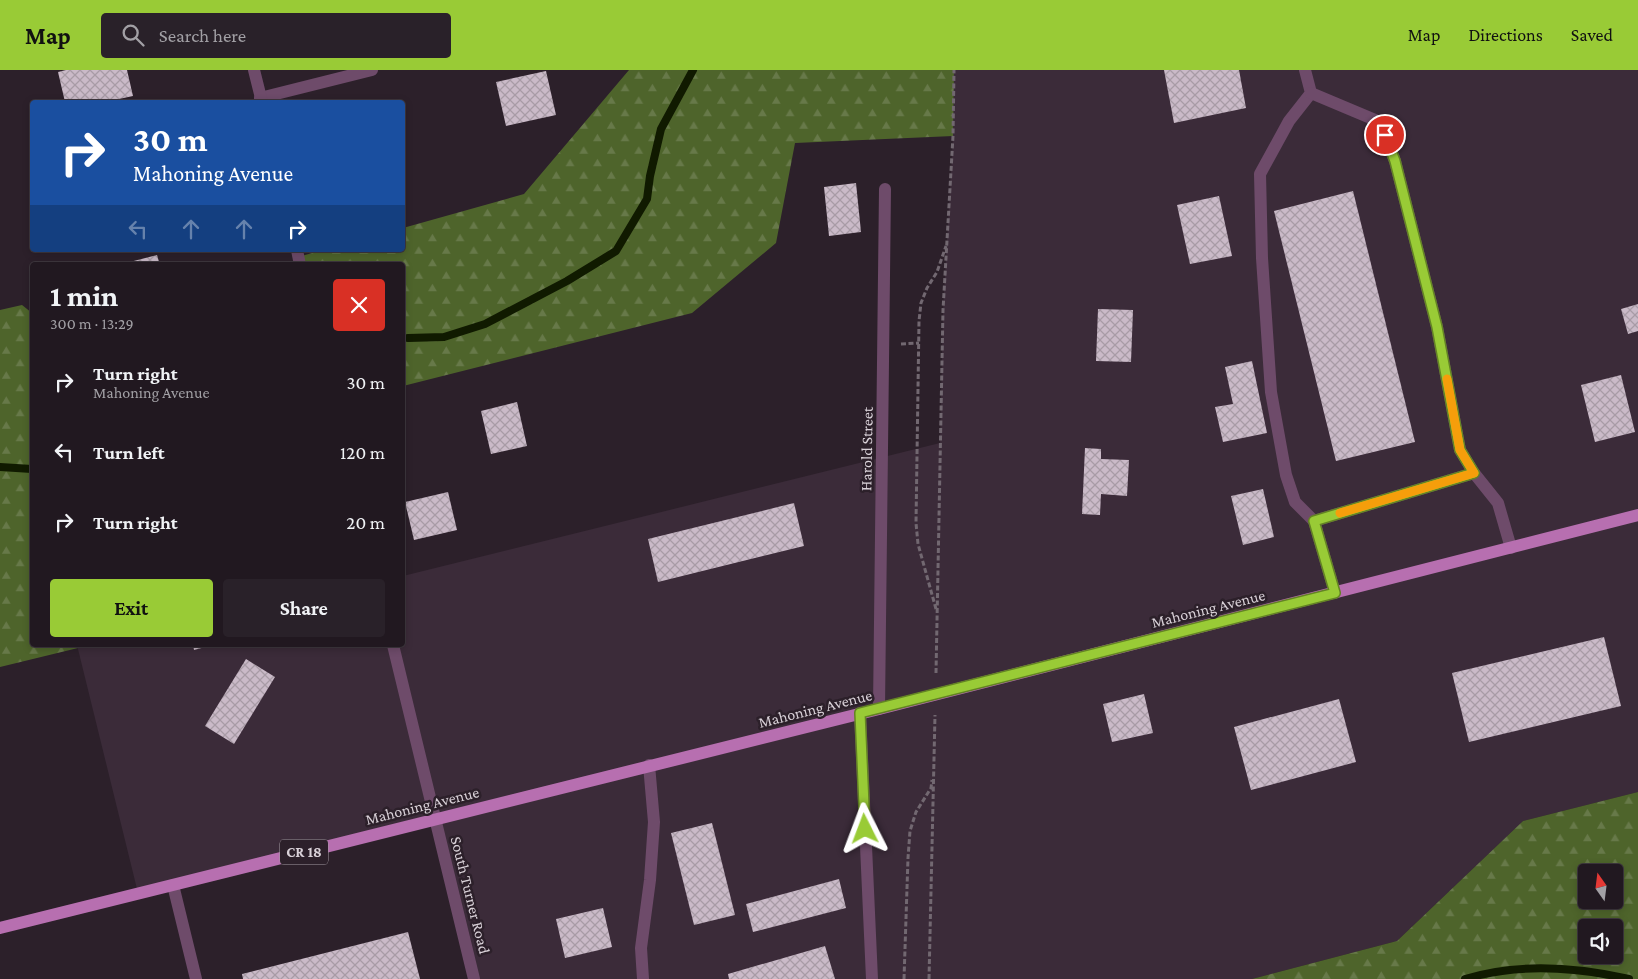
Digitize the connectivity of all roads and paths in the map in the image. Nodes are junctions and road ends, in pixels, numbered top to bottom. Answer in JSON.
{"nodes":[{"id":1,"x":254,"y":70,"type":"edge"},
{"id":2,"x":372,"y":70,"type":"edge"},
{"id":3,"x":954,"y":70,"type":"edge"},
{"id":4,"x":1305,"y":70,"type":"edge"},
{"id":5,"x":1311,"y":93,"type":"junction"},
{"id":6,"x":259,"y":100,"type":"edge"},
{"id":7,"x":263,"y":100,"type":"edge"},
{"id":8,"x":885,"y":189,"type":"dead end"},
{"id":9,"x":947,"y":241,"type":"junction"},
{"id":10,"x":1474,"y":473,"type":"junction"},
{"id":11,"x":1638,"y":516,"type":"edge"},
{"id":12,"x":1314,"y":521,"type":"junction"},
{"id":13,"x":1511,"y":548,"type":"junction"},
{"id":14,"x":1335,"y":593,"type":"junction"},
{"id":15,"x":393,"y":647,"type":"edge"},
{"id":16,"x":938,"y":654,"type":"dead end"},
{"id":17,"x":936,"y":675,"type":"dead end"},
{"id":18,"x":879,"y":708,"type":"junction"},
{"id":19,"x":860,"y":713,"type":"junction"},
{"id":20,"x":935,"y":714,"type":"dead end"},
{"id":21,"x":936,"y":724,"type":"dead end"},
{"id":22,"x":649,"y":765,"type":"junction"},
{"id":23,"x":436,"y":819,"type":"junction"},
{"id":24,"x":173,"y":885,"type":"junction"},
{"id":25,"x":0,"y":928,"type":"edge"},
{"id":26,"x":196,"y":979,"type":"edge"},
{"id":27,"x":474,"y":979,"type":"edge"},
{"id":28,"x":643,"y":979,"type":"edge"},
{"id":29,"x":872,"y":979,"type":"edge"},
{"id":30,"x":904,"y":979,"type":"edge"},
{"id":31,"x":929,"y":979,"type":"edge"}],
"edges":[{"from":1,"to":6,"type":"street"},
{"from":2,"to":7,"type":"street"},
{"from":3,"to":9,"type":"path"},
{"from":4,"to":5,"type":"street"},
{"from":5,"to":10,"type":"street"},
{"from":5,"to":12,"type":"street"},
{"from":8,"to":18,"type":"street","name":"Harold Street"},
{"from":9,"to":16,"type":"path"},
{"from":9,"to":17,"type":"path"},
{"from":10,"to":12,"type":"street"},
{"from":10,"to":13,"type":"street"},
{"from":11,"to":13,"type":"main road","name":"Mahoning Avenue","number":"CR 18"},
{"from":12,"to":14,"type":"street"},
{"from":13,"to":14,"type":"main road","name":"Mahoning Avenue","number":"CR 18"},
{"from":14,"to":18,"type":"main road","name":"Mahoning Avenue","number":"CR 18"},
{"from":15,"to":23,"type":"street","name":"South Turner Road"},
{"from":18,"to":19,"type":"main road","name":"Mahoning Avenue","number":"CR 18"},
{"from":19,"to":22,"type":"main road","name":"Mahoning Avenue","number":"CR 18"},
{"from":19,"to":29,"type":"street"},
{"from":20,"to":31,"type":"path"},
{"from":21,"to":30,"type":"path"},
{"from":22,"to":23,"type":"main road","name":"Mahoning Avenue","number":"CR 18"},
{"from":22,"to":28,"type":"street"},
{"from":23,"to":24,"type":"main road","name":"Mahoning Avenue","number":"CR 18"},
{"from":23,"to":27,"type":"street","name":"South Turner Road"},
{"from":24,"to":25,"type":"main road","name":"Mahoning Avenue","number":"CR 18"},
{"from":24,"to":26,"type":"street"}]}
